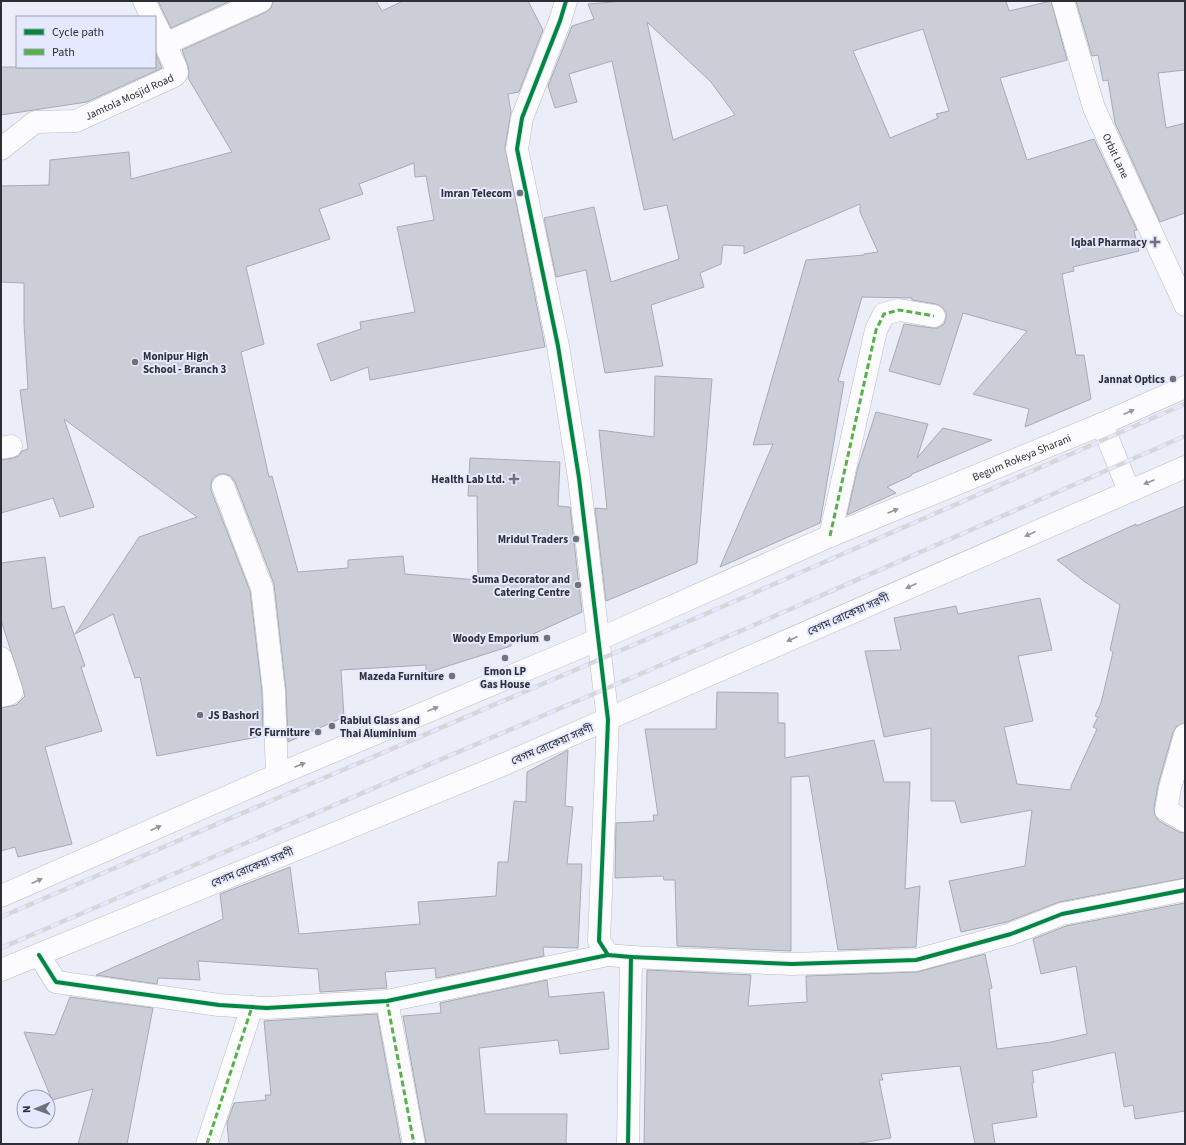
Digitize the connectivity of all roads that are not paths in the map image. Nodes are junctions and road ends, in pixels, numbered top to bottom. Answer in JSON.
{"nodes":[{"id":1,"x":144,"y":1,"type":"edge"},
{"id":2,"x":261,"y":1,"type":"edge"},
{"id":3,"x":566,"y":1,"type":"edge"},
{"id":4,"x":1063,"y":1,"type":"edge"},
{"id":5,"x":152,"y":16,"type":"edge"},
{"id":6,"x":156,"y":25,"type":"edge"},
{"id":7,"x":165,"y":44,"type":"junction"},
{"id":8,"x":1,"y":148,"type":"edge"},
{"id":9,"x":1185,"y":306,"type":"edge"},
{"id":10,"x":934,"y":316,"type":"dead end"},
{"id":11,"x":1185,"y":387,"type":"edge"},
{"id":12,"x":1102,"y":424,"type":"junction"},
{"id":13,"x":1185,"y":467,"type":"edge"},
{"id":14,"x":224,"y":486,"type":"dead end"},
{"id":15,"x":1128,"y":491,"type":"junction"},
{"id":16,"x":830,"y":536,"type":"junction"},
{"id":17,"x":597,"y":640,"type":"junction"},
{"id":18,"x":1,"y":658,"type":"edge"},
{"id":19,"x":1,"y":696,"type":"edge"},
{"id":20,"x":608,"y":720,"type":"junction"},
{"id":21,"x":1185,"y":735,"type":"edge"},
{"id":22,"x":277,"y":774,"type":"junction"},
{"id":23,"x":1185,"y":820,"type":"edge"},
{"id":24,"x":1185,"y":890,"type":"edge"},
{"id":25,"x":1,"y":896,"type":"edge"},
{"id":26,"x":39,"y":955,"type":"junction"},
{"id":27,"x":608,"y":955,"type":"junction"},
{"id":28,"x":630,"y":957,"type":"junction"},
{"id":29,"x":1,"y":970,"type":"edge"},
{"id":30,"x":387,"y":1001,"type":"junction"},
{"id":31,"x":252,"y":1007,"type":"junction"},
{"id":32,"x":207,"y":1144,"type":"edge"},
{"id":33,"x":414,"y":1144,"type":"edge"},
{"id":34,"x":628,"y":1144,"type":"edge"}],
"edges":[{"from":1,"to":5,"type":"street"},
{"from":2,"to":7,"type":"street"},
{"from":3,"to":17,"type":"street"},
{"from":4,"to":9,"type":"street","name":"Orbit Lane"},
{"from":6,"to":7,"type":"street"},
{"from":7,"to":8,"type":"street","name":"Jamtola Mosjid Road"},
{"from":10,"to":16,"type":"street"},
{"from":12,"to":11,"type":"street","name":"Begum Rokeya Sharani","one_way":true},
{"from":12,"to":15,"type":"street"},
{"from":16,"to":12,"type":"street","name":"Begum Rokeya Sharani","one_way":true},
{"from":13,"to":15,"type":"street","name":"বেগম রোকেয়া সরণী","one_way":true},
{"from":14,"to":22,"type":"street"},
{"from":15,"to":20,"type":"street","name":"বেগম রোকেয়া সরণী","one_way":true},
{"from":16,"to":17,"type":"street"},
{"from":17,"to":20,"type":"street"},
{"from":22,"to":17,"type":"street","one_way":true},
{"from":18,"to":19,"type":"street"},
{"from":20,"to":26,"type":"street","name":"বেগম রোকেয়া সরণী"},
{"from":20,"to":27,"type":"street"},
{"from":21,"to":23,"type":"street"},
{"from":25,"to":22,"type":"street","one_way":true},
{"from":24,"to":28,"type":"street"},
{"from":26,"to":29,"type":"street","name":"বেগম রোকেয়া সরণী"},
{"from":26,"to":31,"type":"street"},
{"from":27,"to":28,"type":"street"},
{"from":27,"to":30,"type":"street"},
{"from":28,"to":34,"type":"street"},
{"from":30,"to":31,"type":"street"},
{"from":30,"to":33,"type":"street"},
{"from":31,"to":32,"type":"street"}]}
